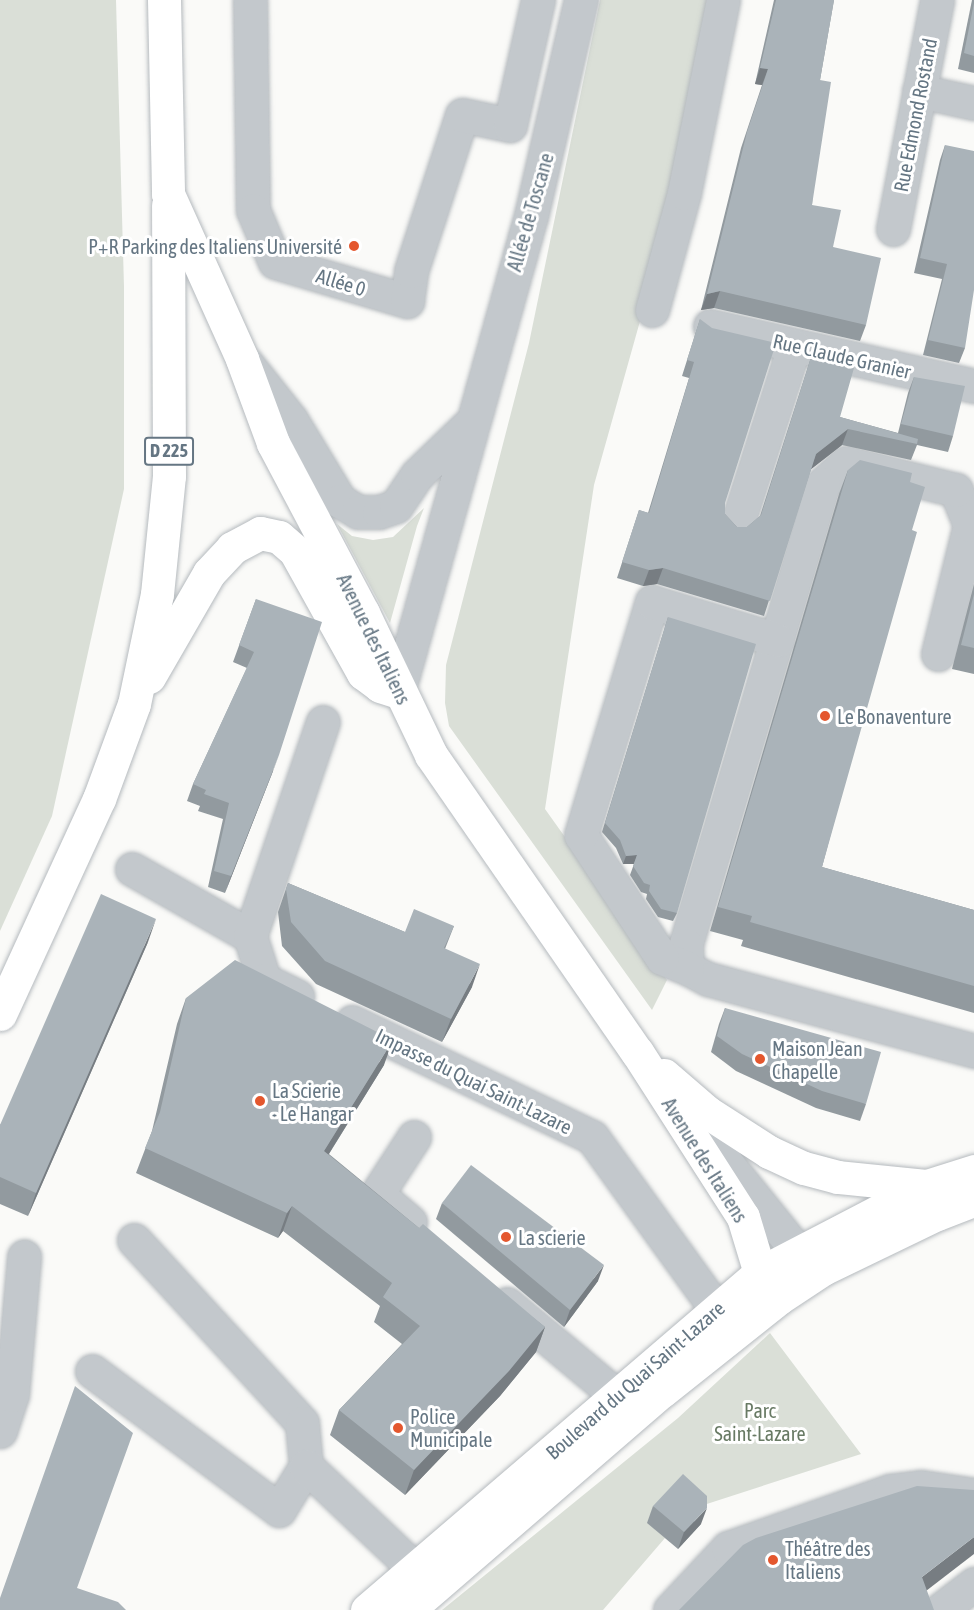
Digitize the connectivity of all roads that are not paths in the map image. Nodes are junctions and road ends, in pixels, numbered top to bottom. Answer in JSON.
{"nodes":[{"id":1,"x":164,"y":0,"type":"edge"},
{"id":2,"x":250,"y":0,"type":"edge"},
{"id":3,"x":538,"y":0,"type":"edge"},
{"id":4,"x":581,"y":0,"type":"edge"},
{"id":5,"x":723,"y":0,"type":"edge"},
{"id":6,"x":937,"y":0,"type":"edge"},
{"id":7,"x":919,"y":92,"type":"junction"},
{"id":8,"x":974,"y":103,"type":"edge"},
{"id":9,"x":168,"y":194,"type":"junction"},
{"id":10,"x":893,"y":229,"type":"dead end"},
{"id":11,"x":652,"y":310,"type":"dead end"},
{"id":12,"x":710,"y":326,"type":"edge"},
{"id":13,"x":794,"y":346,"type":"junction"},
{"id":14,"x":243,"y":359,"type":"junction"},
{"id":15,"x":974,"y":386,"type":"edge"},
{"id":16,"x":471,"y":422,"type":"junction"},
{"id":17,"x":737,"y":525,"type":"edge"},
{"id":18,"x":777,"y":640,"type":"junction"},
{"id":19,"x":938,"y":654,"type":"dead end"},
{"id":20,"x":398,"y":692,"type":"junction"},
{"id":21,"x":134,"y":704,"type":"junction"},
{"id":22,"x":323,"y":722,"type":"dead end"},
{"id":23,"x":132,"y":869,"type":"dead end"},
{"id":24,"x":250,"y":936,"type":"junction"},
{"id":25,"x":687,"y":968,"type":"junction"},
{"id":26,"x":0,"y":1014,"type":"edge"},
{"id":27,"x":974,"y":1051,"type":"edge"},
{"id":28,"x":637,"y":1052,"type":"junction"},
{"id":29,"x":414,"y":1137,"type":"dead end"},
{"id":30,"x":974,"y":1171,"type":"edge"},
{"id":31,"x":927,"y":1186,"type":"junction"},
{"id":32,"x":974,"y":1200,"type":"edge"},
{"id":33,"x":134,"y":1240,"type":"dead end"},
{"id":34,"x":431,"y":1240,"type":"edge"},
{"id":35,"x":24,"y":1257,"type":"dead end"},
{"id":36,"x":811,"y":1260,"type":"junction"},
{"id":37,"x":760,"y":1273,"type":"junction"},
{"id":38,"x":485,"y":1285,"type":"edge"},
{"id":39,"x":716,"y":1309,"type":"junction"},
{"id":40,"x":92,"y":1371,"type":"dead end"},
{"id":41,"x":616,"y":1395,"type":"junction"},
{"id":42,"x":0,"y":1431,"type":"edge"},
{"id":43,"x":306,"y":1466,"type":"junction"},
{"id":44,"x":974,"y":1495,"type":"edge"},
{"id":45,"x":415,"y":1569,"type":"junction"},
{"id":46,"x":974,"y":1584,"type":"edge"},
{"id":47,"x":367,"y":1610,"type":"edge"},
{"id":48,"x":408,"y":1610,"type":"edge"},
{"id":49,"x":670,"y":1610,"type":"edge"},
{"id":50,"x":940,"y":1610,"type":"edge"}],
"edges":[{"from":1,"to":9,"type":"main road","number":"D 225"},
{"from":2,"to":3,"type":"street","name":"Allée 0"},
{"from":4,"to":16,"type":"street","name":"Allée de Toscane"},
{"from":5,"to":11,"type":"street"},
{"from":6,"to":7,"type":"street","name":"Rue Edmond Rostand"},
{"from":7,"to":8,"type":"street"},
{"from":7,"to":10,"type":"street","name":"Rue Edmond Rostand"},
{"from":9,"to":14,"type":"main road","name":"Avenue des Italiens"},
{"from":9,"to":21,"type":"main road","number":"D 225"},
{"from":12,"to":13,"type":"street","name":"Rue Claude Granier"},
{"from":13,"to":15,"type":"street","name":"Rue Claude Granier"},
{"from":13,"to":17,"type":"street"},
{"from":14,"to":16,"type":"street"},
{"from":14,"to":20,"type":"main road","name":"Avenue des Italiens"},
{"from":16,"to":20,"type":"street","name":"Allée de Toscane"},
{"from":18,"to":19,"type":"street"},
{"from":18,"to":25,"type":"street"},
{"from":18,"to":25,"type":"street"},
{"from":20,"to":21,"type":"main road"},
{"from":20,"to":28,"type":"main road","name":"Avenue des Italiens"},
{"from":21,"to":26,"type":"main road","number":"D 225"},
{"from":22,"to":24,"type":"street"},
{"from":23,"to":24,"type":"street"},
{"from":24,"to":39,"type":"street","name":"Impasse du Quai Saint-Lazare"},
{"from":25,"to":27,"type":"street"},
{"from":28,"to":31,"type":"main road","name":"Avenue des Italiens"},
{"from":28,"to":36,"type":"street"},
{"from":28,"to":37,"type":"main road","name":"Avenue des Italiens"},
{"from":29,"to":34,"type":"street"},
{"from":30,"to":31,"type":"main road"},
{"from":31,"to":36,"type":"main road","name":"Boulevard du Quai Saint-Lazare"},
{"from":32,"to":36,"type":"main road","name":"Boulevard du Quai Saint-Lazare"},
{"from":33,"to":43,"type":"street"},
{"from":35,"to":42,"type":"street"},
{"from":36,"to":37,"type":"main road","name":"Boulevard du Quai Saint-Lazare"},
{"from":36,"to":48,"type":"main road","name":"Boulevard du Quai Saint-Lazare"},
{"from":37,"to":39,"type":"main road","name":"Boulevard du Quai Saint-Lazare"},
{"from":38,"to":41,"type":"street"},
{"from":39,"to":41,"type":"main road","name":"Boulevard du Quai Saint-Lazare"},
{"from":40,"to":43,"type":"street"},
{"from":41,"to":45,"type":"main road","name":"Boulevard du Quai Saint-Lazare"},
{"from":43,"to":45,"type":"street"},
{"from":44,"to":49,"type":"street"},
{"from":45,"to":47,"type":"main road","name":"Boulevard du Quai Saint-Lazare"},
{"from":46,"to":50,"type":"street"}]}
